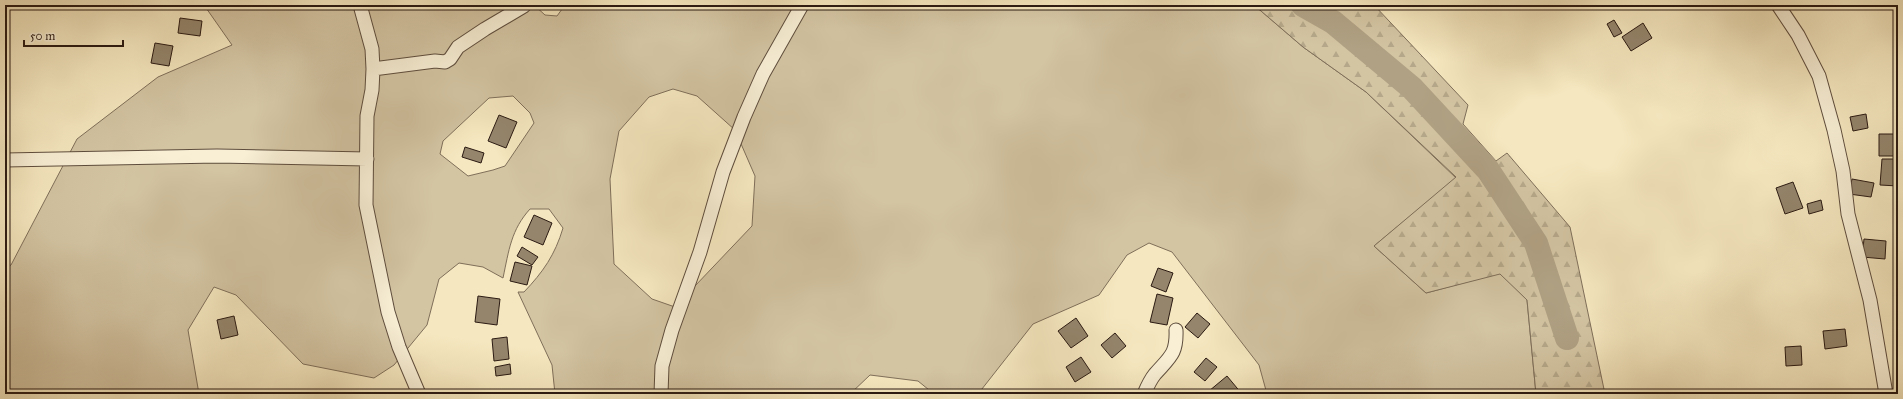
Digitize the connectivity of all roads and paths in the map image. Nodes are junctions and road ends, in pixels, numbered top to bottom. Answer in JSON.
{"nodes":[{"id":1,"x":360,"y":5,"type":"edge"},
{"id":2,"x":802,"y":5,"type":"edge"},
{"id":3,"x":1778,"y":5,"type":"edge"},
{"id":4,"x":524,"y":6,"type":"dead end"},
{"id":5,"x":373,"y":69,"type":"junction"},
{"id":6,"x":367,"y":159,"type":"junction"},
{"id":7,"x":5,"y":160,"type":"edge"},
{"id":8,"x":1176,"y":330,"type":"dead end"},
{"id":9,"x":419,"y":394,"type":"edge"},
{"id":10,"x":661,"y":394,"type":"edge"},
{"id":11,"x":1144,"y":394,"type":"edge"},
{"id":12,"x":1886,"y":394,"type":"edge"}],
"edges":[{"from":1,"to":5,"type":"street"},
{"from":2,"to":10,"type":"street"},
{"from":3,"to":12,"type":"street"},
{"from":4,"to":5,"type":"street"},
{"from":5,"to":6,"type":"street"},
{"from":6,"to":7,"type":"street"},
{"from":6,"to":9,"type":"street"},
{"from":8,"to":11,"type":"street"}]}
